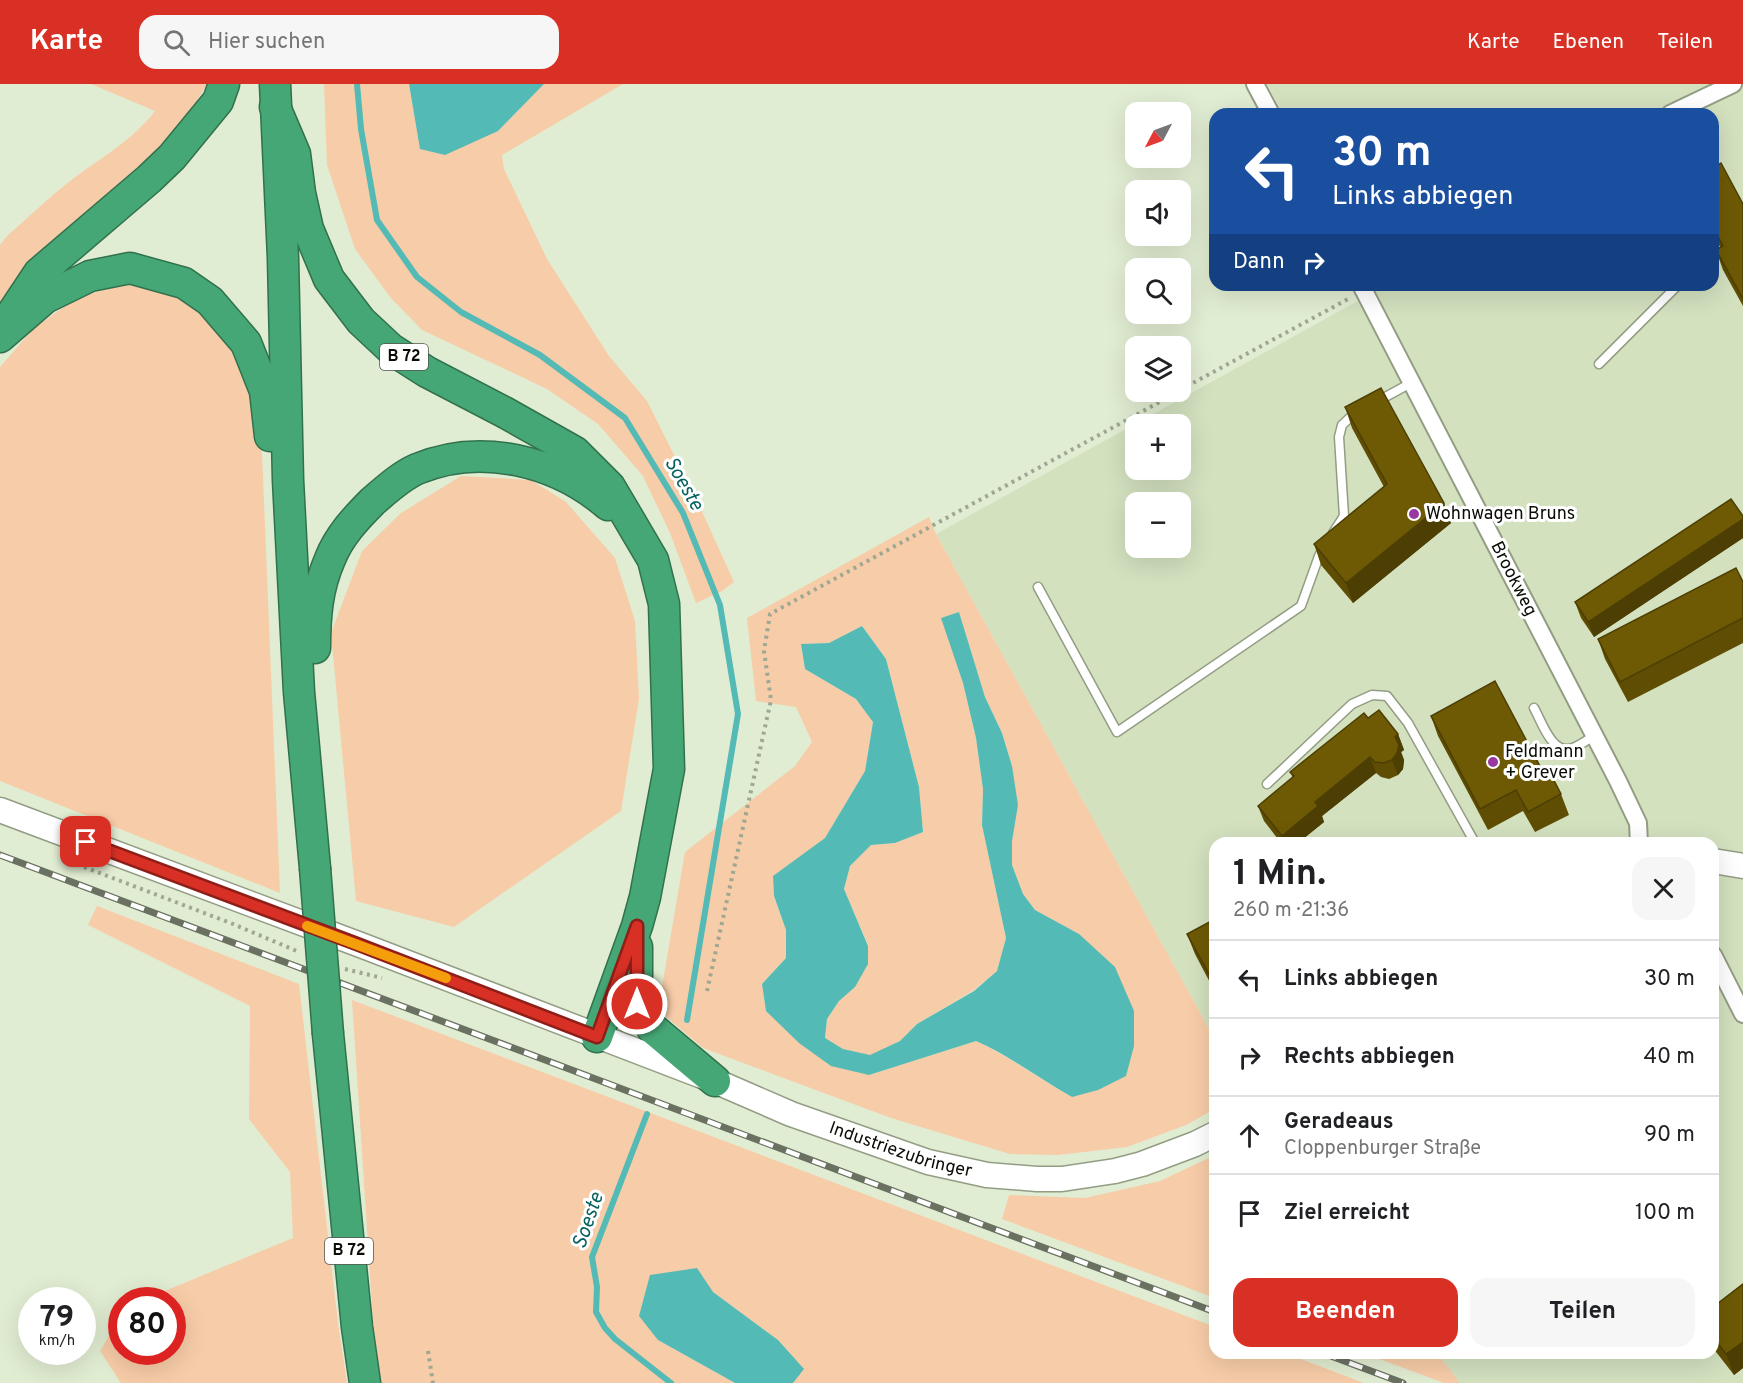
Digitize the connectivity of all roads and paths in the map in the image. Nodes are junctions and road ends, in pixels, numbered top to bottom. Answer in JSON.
{"nodes":[{"id":1,"x":224,"y":84,"type":"edge"},
{"id":2,"x":1255,"y":84,"type":"edge"},
{"id":3,"x":1733,"y":84,"type":"edge"},
{"id":4,"x":275,"y":96,"type":"edge"},
{"id":5,"x":1268,"y":108,"type":"edge"},
{"id":6,"x":1683,"y":108,"type":"edge"},
{"id":7,"x":1358,"y":291,"type":"edge"},
{"id":8,"x":1367,"y":291,"type":"edge"},
{"id":9,"x":1672,"y":291,"type":"edge"},
{"id":10,"x":0,"y":332,"type":"edge"},
{"id":11,"x":0,"y":337,"type":"edge"},
{"id":12,"x":1599,"y":364,"type":"dead end"},
{"id":13,"x":1411,"y":383,"type":"junction"},
{"id":14,"x":1191,"y":384,"type":"edge"},
{"id":15,"x":1159,"y":402,"type":"edge"},
{"id":16,"x":1371,"y":404,"type":"edge"},
{"id":17,"x":1361,"y":410,"type":"edge"},
{"id":18,"x":288,"y":480,"type":"junction"},
{"id":19,"x":632,"y":526,"type":"junction"},
{"id":20,"x":1038,"y":587,"type":"dead end"},
{"id":21,"x":299,"y":692,"type":"junction"},
{"id":22,"x":1534,"y":708,"type":"dead end"},
{"id":23,"x":1594,"y":736,"type":"junction"},
{"id":24,"x":1267,"y":784,"type":"dead end"},
{"id":25,"x":0,"y":810,"type":"edge"},
{"id":26,"x":1472,"y":837,"type":"edge"},
{"id":27,"x":1639,"y":837,"type":"edge"},
{"id":28,"x":1719,"y":862,"type":"edge"},
{"id":29,"x":1743,"y":866,"type":"edge"},
{"id":30,"x":637,"y":926,"type":"junction"},
{"id":31,"x":1719,"y":979,"type":"edge"},
{"id":32,"x":707,"y":991,"type":"dead end"},
{"id":33,"x":1743,"y":1014,"type":"edge"},
{"id":34,"x":597,"y":1037,"type":"junction"},
{"id":35,"x":715,"y":1081,"type":"junction"},
{"id":36,"x":1209,"y":1137,"type":"edge"},
{"id":37,"x":428,"y":1351,"type":"dead end"},
{"id":38,"x":366,"y":1383,"type":"edge"},
{"id":39,"x":433,"y":1383,"type":"edge"}],
"edges":[{"from":1,"to":10,"type":"highway"},
{"from":2,"to":5,"type":"street"},
{"from":3,"to":6,"type":"street"},
{"from":4,"to":18,"type":"highway","number":"B 72"},
{"from":4,"to":19,"type":"highway","number":"B 72"},
{"from":7,"to":14,"type":"path"},
{"from":8,"to":13,"type":"street","name":"Brookweg"},
{"from":9,"to":12,"type":"lane"},
{"from":11,"to":18,"type":"highway","number":"B 72"},
{"from":13,"to":16,"type":"lane"},
{"from":13,"to":23,"type":"street","name":"Brookweg"},
{"from":15,"to":32,"type":"path"},
{"from":17,"to":20,"type":"lane"},
{"from":18,"to":21,"type":"highway","number":"B 72"},
{"from":19,"to":21,"type":"highway"},
{"from":19,"to":30,"type":"highway"},
{"from":21,"to":38,"type":"highway","number":"B 72","bridge":true},
{"from":22,"to":23,"type":"lane"},
{"from":23,"to":27,"type":"street","name":"Brookweg"},
{"from":24,"to":26,"type":"lane"},
{"from":25,"to":34,"type":"street","name":"Industriezubringer"},
{"from":28,"to":29,"type":"street"},
{"from":30,"to":34,"type":"highway"},
{"from":30,"to":35,"type":"highway"},
{"from":31,"to":33,"type":"street"},
{"from":34,"to":35,"type":"street","name":"Industriezubringer"},
{"from":35,"to":36,"type":"street","name":"Industriezubringer"},
{"from":37,"to":39,"type":"path"}]}
